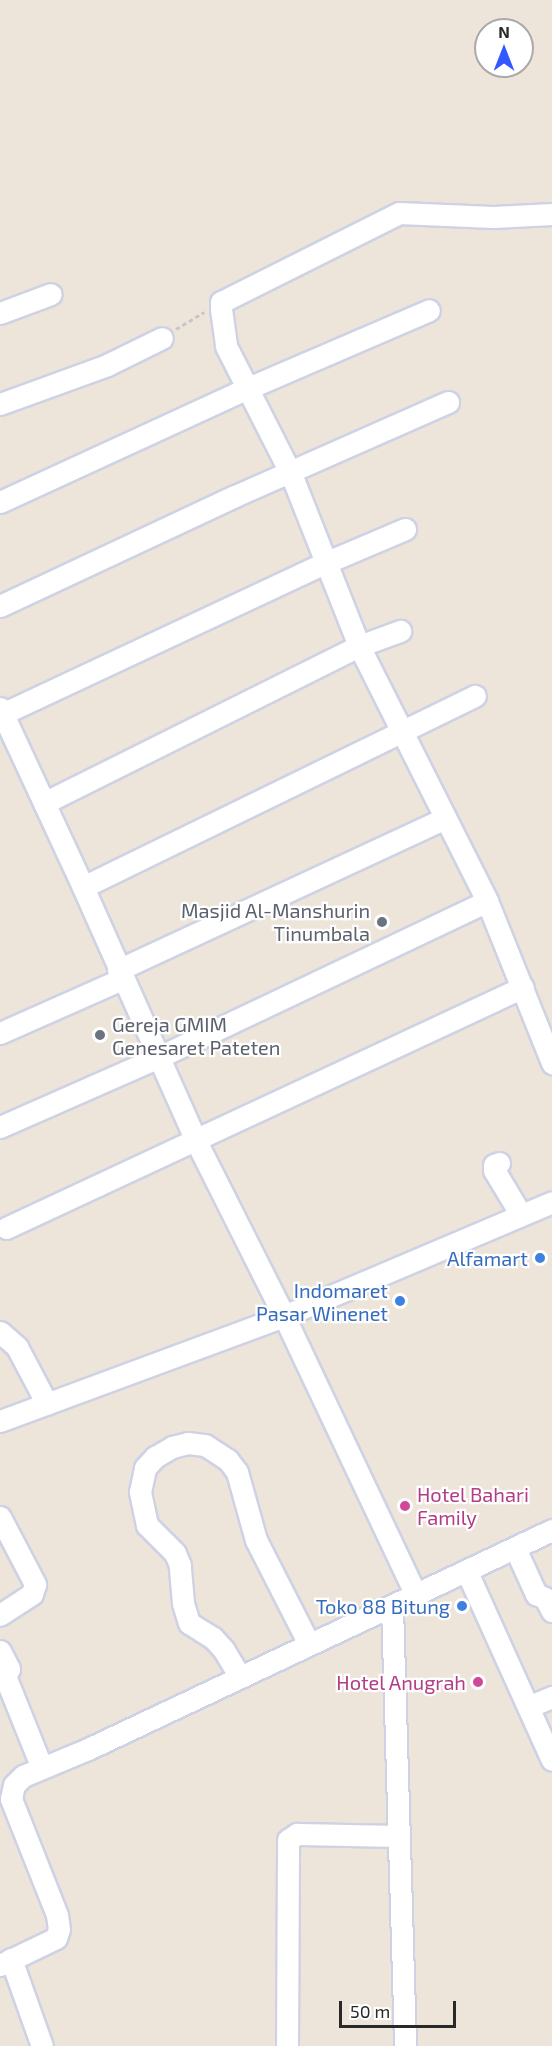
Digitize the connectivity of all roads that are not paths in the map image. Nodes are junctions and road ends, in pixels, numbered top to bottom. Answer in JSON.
{"nodes":[{"id":1,"x":552,"y":214,"type":"edge"},
{"id":2,"x":51,"y":294,"type":"dead end"},
{"id":3,"x":429,"y":310,"type":"dead end"},
{"id":4,"x":0,"y":313,"type":"edge"},
{"id":5,"x":162,"y":338,"type":"road end"},
{"id":6,"x":246,"y":389,"type":"junction"},
{"id":7,"x":448,"y":402,"type":"dead end"},
{"id":8,"x":0,"y":404,"type":"edge"},
{"id":9,"x":291,"y":474,"type":"junction"},
{"id":10,"x":0,"y":502,"type":"edge"},
{"id":11,"x":405,"y":529,"type":"dead end"},
{"id":12,"x":325,"y":562,"type":"junction"},
{"id":13,"x":0,"y":606,"type":"edge"},
{"id":14,"x":400,"y":631,"type":"dead end"},
{"id":15,"x":359,"y":646,"type":"junction"},
{"id":16,"x":474,"y":696,"type":"dead end"},
{"id":17,"x":1,"y":713,"type":"edge"},
{"id":18,"x":403,"y":731,"type":"junction"},
{"id":19,"x":44,"y":803,"type":"junction"},
{"id":20,"x":446,"y":818,"type":"junction"},
{"id":21,"x":83,"y":887,"type":"junction"},
{"id":22,"x":487,"y":901,"type":"junction"},
{"id":23,"x":120,"y":975,"type":"junction"},
{"id":24,"x":523,"y":987,"type":"junction"},
{"id":25,"x":0,"y":1033,"type":"edge"},
{"id":26,"x":159,"y":1057,"type":"junction"},
{"id":27,"x":552,"y":1063,"type":"edge"},
{"id":28,"x":0,"y":1126,"type":"edge"},
{"id":29,"x":196,"y":1141,"type":"junction"},
{"id":30,"x":499,"y":1163,"type":"dead end"},
{"id":31,"x":552,"y":1202,"type":"edge"},
{"id":32,"x":520,"y":1215,"type":"junction"},
{"id":33,"x":6,"y":1228,"type":"dead end"},
{"id":34,"x":284,"y":1316,"type":"junction"},
{"id":35,"x":0,"y":1332,"type":"edge"},
{"id":36,"x":47,"y":1404,"type":"junction"},
{"id":37,"x":0,"y":1421,"type":"edge"},
{"id":38,"x":0,"y":1517,"type":"edge"},
{"id":39,"x":552,"y":1530,"type":"edge"},
{"id":40,"x":515,"y":1548,"type":"junction"},
{"id":41,"x":467,"y":1572,"type":"junction"},
{"id":42,"x":416,"y":1595,"type":"junction"},
{"id":43,"x":392,"y":1606,"type":"junction"},
{"id":44,"x":552,"y":1611,"type":"edge"},
{"id":45,"x":0,"y":1615,"type":"edge"},
{"id":46,"x":309,"y":1644,"type":"junction"},
{"id":47,"x":5,"y":1660,"type":"edge"},
{"id":48,"x":240,"y":1677,"type":"junction"},
{"id":49,"x":552,"y":1697,"type":"edge"},
{"id":50,"x":528,"y":1707,"type":"junction"},
{"id":51,"x":552,"y":1760,"type":"edge"},
{"id":52,"x":42,"y":1768,"type":"junction"},
{"id":53,"x":8,"y":1782,"type":"edge"},
{"id":54,"x":399,"y":1836,"type":"junction"},
{"id":55,"x":5,"y":1962,"type":"edge"},
{"id":56,"x":42,"y":2046,"type":"edge"},
{"id":57,"x":287,"y":2046,"type":"edge"},
{"id":58,"x":405,"y":2046,"type":"edge"}],
"edges":[{"from":1,"to":6,"type":"street"},
{"from":2,"to":4,"type":"street"},
{"from":3,"to":6,"type":"street"},
{"from":5,"to":8,"type":"street"},
{"from":6,"to":9,"type":"street"},
{"from":6,"to":10,"type":"street"},
{"from":7,"to":9,"type":"street"},
{"from":9,"to":12,"type":"street"},
{"from":9,"to":13,"type":"street"},
{"from":11,"to":12,"type":"street"},
{"from":12,"to":15,"type":"street"},
{"from":12,"to":17,"type":"street"},
{"from":14,"to":15,"type":"street"},
{"from":15,"to":18,"type":"street"},
{"from":15,"to":19,"type":"street"},
{"from":16,"to":18,"type":"street"},
{"from":17,"to":19,"type":"street"},
{"from":18,"to":20,"type":"street"},
{"from":18,"to":21,"type":"street"},
{"from":19,"to":21,"type":"street"},
{"from":20,"to":22,"type":"street"},
{"from":20,"to":23,"type":"street"},
{"from":21,"to":23,"type":"street"},
{"from":22,"to":24,"type":"street"},
{"from":22,"to":26,"type":"street"},
{"from":23,"to":25,"type":"street"},
{"from":23,"to":26,"type":"street"},
{"from":24,"to":27,"type":"street"},
{"from":24,"to":29,"type":"street"},
{"from":26,"to":28,"type":"street"},
{"from":26,"to":29,"type":"street"},
{"from":29,"to":33,"type":"street"},
{"from":29,"to":34,"type":"street"},
{"from":30,"to":32,"type":"street"},
{"from":31,"to":32,"type":"street"},
{"from":32,"to":34,"type":"street"},
{"from":34,"to":36,"type":"street"},
{"from":34,"to":42,"type":"street"},
{"from":35,"to":36,"type":"street"},
{"from":36,"to":37,"type":"street"},
{"from":38,"to":45,"type":"street"},
{"from":39,"to":40,"type":"street"},
{"from":40,"to":41,"type":"street"},
{"from":40,"to":44,"type":"street"},
{"from":41,"to":42,"type":"street"},
{"from":41,"to":50,"type":"street"},
{"from":42,"to":43,"type":"street"},
{"from":43,"to":46,"type":"street"},
{"from":43,"to":54,"type":"street"},
{"from":46,"to":48,"type":"street"},
{"from":46,"to":48,"type":"street"},
{"from":47,"to":52,"type":"street"},
{"from":48,"to":52,"type":"street"},
{"from":49,"to":50,"type":"street"},
{"from":50,"to":51,"type":"street"},
{"from":52,"to":53,"type":"street"},
{"from":53,"to":55,"type":"street"},
{"from":54,"to":57,"type":"street"},
{"from":54,"to":58,"type":"street"},
{"from":55,"to":56,"type":"street"}]}
